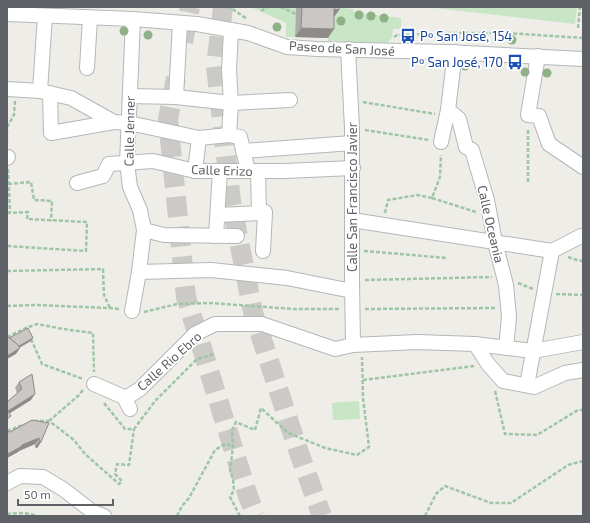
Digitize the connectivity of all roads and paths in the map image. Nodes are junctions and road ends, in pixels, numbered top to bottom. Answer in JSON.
{"nodes":[{"id":1,"x":227,"y":7,"type":"edge"},
{"id":2,"x":268,"y":7,"type":"edge"},
{"id":3,"x":281,"y":7,"type":"edge"},
{"id":4,"x":580,"y":7,"type":"edge"},
{"id":5,"x":261,"y":11,"type":"dead end"},
{"id":6,"x":7,"y":14,"type":"edge"},
{"id":7,"x":296,"y":14,"type":"dead end"},
{"id":8,"x":45,"y":16,"type":"junction"},
{"id":9,"x":90,"y":18,"type":"junction"},
{"id":10,"x":133,"y":20,"type":"junction"},
{"id":11,"x":180,"y":23,"type":"junction"},
{"id":12,"x":253,"y":23,"type":"dead end"},
{"id":13,"x":578,"y":28,"type":"dead end"},
{"id":14,"x":231,"y":30,"type":"junction"},
{"id":15,"x":583,"y":38,"type":"edge"},
{"id":16,"x":391,"y":41,"type":"dead end"},
{"id":17,"x":348,"y":49,"type":"junction"},
{"id":18,"x":455,"y":52,"type":"junction"},
{"id":19,"x":538,"y":56,"type":"junction"},
{"id":20,"x":583,"y":59,"type":"edge"},
{"id":21,"x":87,"y":68,"type":"dead end"},
{"id":22,"x":11,"y":90,"type":"edge"},
{"id":23,"x":45,"y":92,"type":"junction"},
{"id":24,"x":130,"y":96,"type":"junction"},
{"id":25,"x":176,"y":97,"type":"junction"},
{"id":26,"x":290,"y":100,"type":"dead end"},
{"id":27,"x":351,"y":100,"type":"junction"},
{"id":28,"x":231,"y":103,"type":"junction"},
{"id":29,"x":448,"y":113,"type":"junction"},
{"id":30,"x":528,"y":115,"type":"junction"},
{"id":31,"x":114,"y":122,"type":"junction"},
{"id":32,"x":129,"y":123,"type":"junction"},
{"id":33,"x":7,"y":127,"type":"edge"},
{"id":34,"x":352,"y":128,"type":"junction"},
{"id":35,"x":229,"y":136,"type":"junction"},
{"id":36,"x":199,"y":138,"type":"junction"},
{"id":37,"x":441,"y":142,"type":"junction"},
{"id":38,"x":352,"y":143,"type":"junction"},
{"id":39,"x":243,"y":151,"type":"junction"},
{"id":40,"x":127,"y":163,"type":"junction"},
{"id":41,"x":583,"y":167,"type":"edge"},
{"id":42,"x":353,"y":168,"type":"junction"},
{"id":43,"x":195,"y":171,"type":"junction"},
{"id":44,"x":220,"y":171,"type":"junction"},
{"id":45,"x":253,"y":171,"type":"junction"},
{"id":46,"x":528,"y":182,"type":"dead end"},
{"id":47,"x":77,"y":183,"type":"dead end"},
{"id":48,"x":8,"y":184,"type":"dead end"},
{"id":49,"x":432,"y":198,"type":"junction"},
{"id":50,"x":7,"y":213,"type":"edge"},
{"id":51,"x":260,"y":214,"type":"junction"},
{"id":52,"x":218,"y":215,"type":"junction"},
{"id":53,"x":490,"y":216,"type":"junction"},
{"id":54,"x":352,"y":220,"type":"junction"},
{"id":55,"x":51,"y":221,"type":"junction"},
{"id":56,"x":382,"y":224,"type":"junction"},
{"id":57,"x":144,"y":230,"type":"junction"},
{"id":58,"x":216,"y":236,"type":"junction"},
{"id":59,"x":237,"y":236,"type":"dead end"},
{"id":60,"x":583,"y":236,"type":"edge"},
{"id":61,"x":495,"y":242,"type":"junction"},
{"id":62,"x":7,"y":246,"type":"edge"},
{"id":63,"x":263,"y":250,"type":"dead end"},
{"id":64,"x":352,"y":250,"type":"junction"},
{"id":65,"x":552,"y":252,"type":"junction"},
{"id":66,"x":446,"y":258,"type":"dead end"},
{"id":67,"x":7,"y":271,"type":"edge"},
{"id":68,"x":139,"y":272,"type":"junction"},
{"id":69,"x":504,"y":277,"type":"junction"},
{"id":70,"x":352,"y":286,"type":"junction"},
{"id":71,"x":543,"y":294,"type":"junction"},
{"id":72,"x":583,"y":295,"type":"edge"},
{"id":73,"x":7,"y":306,"type":"edge"},
{"id":74,"x":110,"y":308,"type":"junction"},
{"id":75,"x":508,"y":308,"type":"junction"},
{"id":76,"x":347,"y":309,"type":"junction"},
{"id":77,"x":132,"y":311,"type":"junction"},
{"id":78,"x":26,"y":328,"type":"junction"},
{"id":79,"x":7,"y":337,"type":"edge"},
{"id":80,"x":583,"y":342,"type":"edge"},
{"id":81,"x":475,"y":344,"type":"junction"},
{"id":82,"x":506,"y":348,"type":"junction"},
{"id":83,"x":358,"y":350,"type":"junction"},
{"id":84,"x":533,"y":351,"type":"junction"},
{"id":85,"x":488,"y":364,"type":"junction"},
{"id":86,"x":583,"y":370,"type":"edge"},
{"id":87,"x":363,"y":380,"type":"junction"},
{"id":88,"x":503,"y":380,"type":"junction"},
{"id":89,"x":92,"y":383,"type":"junction"},
{"id":90,"x":527,"y":385,"type":"junction"},
{"id":91,"x":583,"y":410,"type":"edge"},
{"id":92,"x":49,"y":421,"type":"junction"},
{"id":93,"x":134,"y":429,"type":"dead end"},
{"id":94,"x":7,"y":431,"type":"edge"},
{"id":95,"x":233,"y":446,"type":"junction"},
{"id":96,"x":583,"y":461,"type":"edge"},
{"id":97,"x":7,"y":483,"type":"edge"},
{"id":98,"x":7,"y":514,"type":"edge"},
{"id":99,"x":36,"y":516,"type":"edge"},
{"id":100,"x":104,"y":516,"type":"edge"},
{"id":101,"x":177,"y":516,"type":"edge"},
{"id":102,"x":240,"y":516,"type":"edge"},
{"id":103,"x":425,"y":516,"type":"edge"}],
"edges":[{"from":1,"to":12,"type":"path"},
{"from":2,"to":5,"type":"path"},
{"from":3,"to":7,"type":"path"},
{"from":4,"to":13,"type":"path"},
{"from":6,"to":8,"type":"street","name":"Paseo de San José"},
{"from":8,"to":9,"type":"street","name":"Paseo de San José"},
{"from":8,"to":23,"type":"street"},
{"from":9,"to":10,"type":"street","name":"Paseo de San José"},
{"from":9,"to":21,"type":"street"},
{"from":10,"to":11,"type":"street","name":"Paseo de San José"},
{"from":10,"to":24,"type":"street","name":"Calle Jenner"},
{"from":11,"to":14,"type":"street","name":"Paseo de San José"},
{"from":11,"to":25,"type":"street"},
{"from":14,"to":17,"type":"street","name":"Paseo de San José"},
{"from":14,"to":28,"type":"street"},
{"from":15,"to":16,"type":"path"},
{"from":17,"to":18,"type":"street","name":"Paseo de San José"},
{"from":17,"to":27,"type":"street","name":"Calle San Francisco Javier"},
{"from":18,"to":19,"type":"street","name":"Paseo de San José"},
{"from":18,"to":29,"type":"street"},
{"from":19,"to":20,"type":"street","name":"Paseo de San José"},
{"from":19,"to":30,"type":"street"},
{"from":22,"to":23,"type":"street"},
{"from":22,"to":33,"type":"path"},
{"from":23,"to":31,"type":"street"},
{"from":23,"to":31,"type":"street"},
{"from":24,"to":25,"type":"street"},
{"from":24,"to":32,"type":"street","name":"Calle Jenner"},
{"from":25,"to":28,"type":"street"},
{"from":26,"to":28,"type":"street"},
{"from":27,"to":29,"type":"path"},
{"from":27,"to":34,"type":"street","name":"Calle San Francisco Javier"},
{"from":28,"to":35,"type":"street"},
{"from":29,"to":37,"type":"street"},
{"from":29,"to":53,"type":"street","name":"Calle Oceania"},
{"from":30,"to":41,"type":"street"},
{"from":30,"to":46,"type":"path"},
{"from":31,"to":32,"type":"street"},
{"from":32,"to":36,"type":"street"},
{"from":32,"to":40,"type":"street","name":"Calle Jenner"},
{"from":34,"to":37,"type":"path"},
{"from":34,"to":38,"type":"street","name":"Calle San Francisco Javier"},
{"from":35,"to":36,"type":"street"},
{"from":35,"to":39,"type":"street"},
{"from":36,"to":43,"type":"street"},
{"from":37,"to":49,"type":"path"},
{"from":38,"to":39,"type":"street"},
{"from":38,"to":42,"type":"street","name":"Calle San Francisco Javier"},
{"from":39,"to":45,"type":"street"},
{"from":40,"to":43,"type":"street","name":"Calle Erizo"},
{"from":40,"to":47,"type":"street","name":"Calle Erizo"},
{"from":40,"to":57,"type":"street","name":"Calle Jenner"},
{"from":42,"to":45,"type":"street","name":"Calle Erizo"},
{"from":42,"to":54,"type":"street","name":"Calle San Francisco Javier"},
{"from":43,"to":44,"type":"street","name":"Calle Erizo"},
{"from":44,"to":45,"type":"street","name":"Calle Erizo"},
{"from":44,"to":52,"type":"street"},
{"from":45,"to":51,"type":"street"},
{"from":48,"to":55,"type":"path"},
{"from":49,"to":53,"type":"path"},
{"from":49,"to":56,"type":"path"},
{"from":50,"to":55,"type":"path"},
{"from":51,"to":52,"type":"street"},
{"from":51,"to":63,"type":"street"},
{"from":52,"to":58,"type":"street"},
{"from":53,"to":61,"type":"street","name":"Calle Oceania"},
{"from":54,"to":56,"type":"street"},
{"from":54,"to":64,"type":"street","name":"Calle San Francisco Javier"},
{"from":55,"to":62,"type":"path"},
{"from":56,"to":61,"type":"street"},
{"from":57,"to":58,"type":"street"},
{"from":57,"to":68,"type":"street","name":"Calle Jenner"},
{"from":58,"to":59,"type":"street"},
{"from":60,"to":65,"type":"street"},
{"from":61,"to":65,"type":"street"},
{"from":61,"to":69,"type":"street","name":"Calle Oceania"},
{"from":64,"to":66,"type":"path"},
{"from":64,"to":70,"type":"street","name":"Calle San Francisco Javier"},
{"from":65,"to":71,"type":"street"},
{"from":67,"to":74,"type":"path"},
{"from":68,"to":70,"type":"street"},
{"from":68,"to":77,"type":"street","name":"Calle Jenner"},
{"from":69,"to":70,"type":"path"},
{"from":69,"to":71,"type":"path"},
{"from":69,"to":75,"type":"street","name":"Calle Oceania"},
{"from":70,"to":76,"type":"street","name":"Calle San Francisco Javier"},
{"from":71,"to":72,"type":"path"},
{"from":71,"to":84,"type":"street"},
{"from":73,"to":74,"type":"path"},
{"from":74,"to":77,"type":"path"},
{"from":75,"to":76,"type":"path"},
{"from":75,"to":82,"type":"street","name":"Calle Oceania"},
{"from":76,"to":77,"type":"path"},
{"from":76,"to":83,"type":"street","name":"Calle San Francisco Javier"},
{"from":78,"to":79,"type":"path"},
{"from":78,"to":89,"type":"path"},
{"from":78,"to":89,"type":"path"},
{"from":80,"to":84,"type":"street","name":"Calle Rio Ebro"},
{"from":81,"to":82,"type":"street","name":"Calle Rio Ebro"},
{"from":81,"to":83,"type":"street","name":"Calle Rio Ebro"},
{"from":81,"to":85,"type":"street"},
{"from":82,"to":84,"type":"street","name":"Calle Rio Ebro"},
{"from":83,"to":87,"type":"path"},
{"from":83,"to":89,"type":"street","name":"Calle Rio Ebro"},
{"from":84,"to":90,"type":"street"},
{"from":85,"to":87,"type":"path"},
{"from":85,"to":88,"type":"street"},
{"from":86,"to":90,"type":"street"},
{"from":87,"to":95,"type":"path"},
{"from":88,"to":90,"type":"street"},
{"from":88,"to":91,"type":"path"},
{"from":89,"to":92,"type":"path"},
{"from":92,"to":93,"type":"path"},
{"from":92,"to":94,"type":"path"},
{"from":95,"to":101,"type":"path"},
{"from":95,"to":102,"type":"path"},
{"from":96,"to":103,"type":"path"},
{"from":97,"to":100,"type":"street"},
{"from":98,"to":99,"type":"path"}]}
